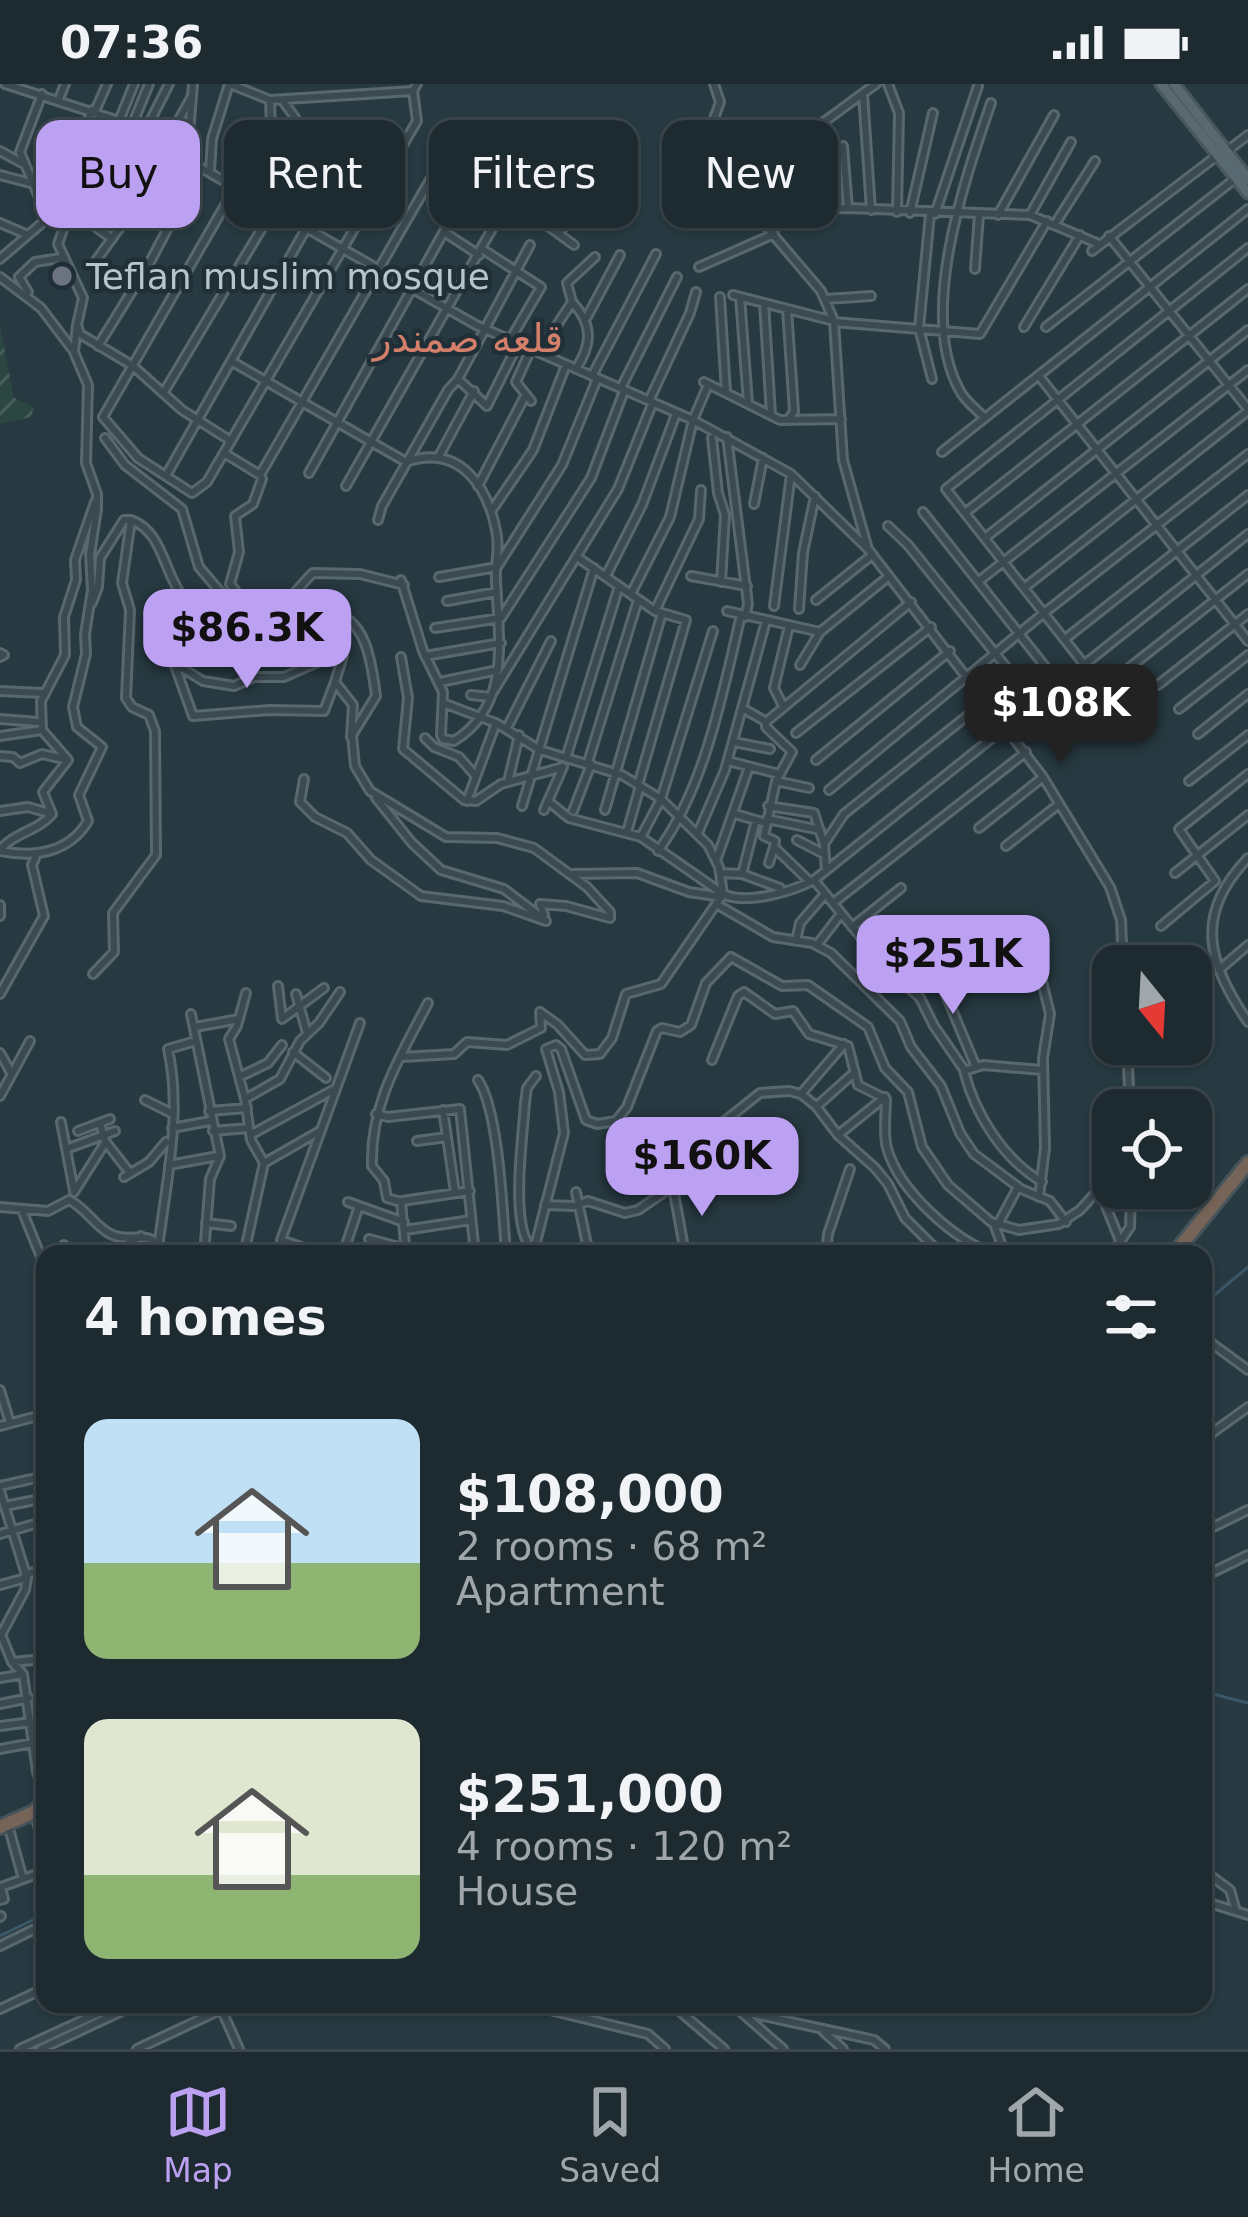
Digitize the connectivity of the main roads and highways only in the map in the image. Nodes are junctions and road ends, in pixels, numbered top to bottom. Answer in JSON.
{"nodes":[{"id":1,"x":1161,"y":84,"type":"edge"},
{"id":2,"x":1174,"y":84,"type":"edge"},
{"id":3,"x":1222,"y":153,"type":"junction"},
{"id":4,"x":1244,"y":176,"type":"edge"},
{"id":5,"x":1248,"y":193,"type":"edge"},
{"id":6,"x":1248,"y":1163,"type":"edge"},
{"id":7,"x":1181,"y":1245,"type":"edge"},
{"id":8,"x":36,"y":1805,"type":"edge"},
{"id":9,"x":4,"y":1826,"type":"edge"}],
"edges":[{"from":1,"to":3,"type":"main road"},
{"from":2,"to":3,"type":"main road"},
{"from":3,"to":4,"type":"main road"},
{"from":4,"to":5,"type":"main road"},
{"from":6,"to":7,"type":"highway"},
{"from":8,"to":9,"type":"highway"}]}
